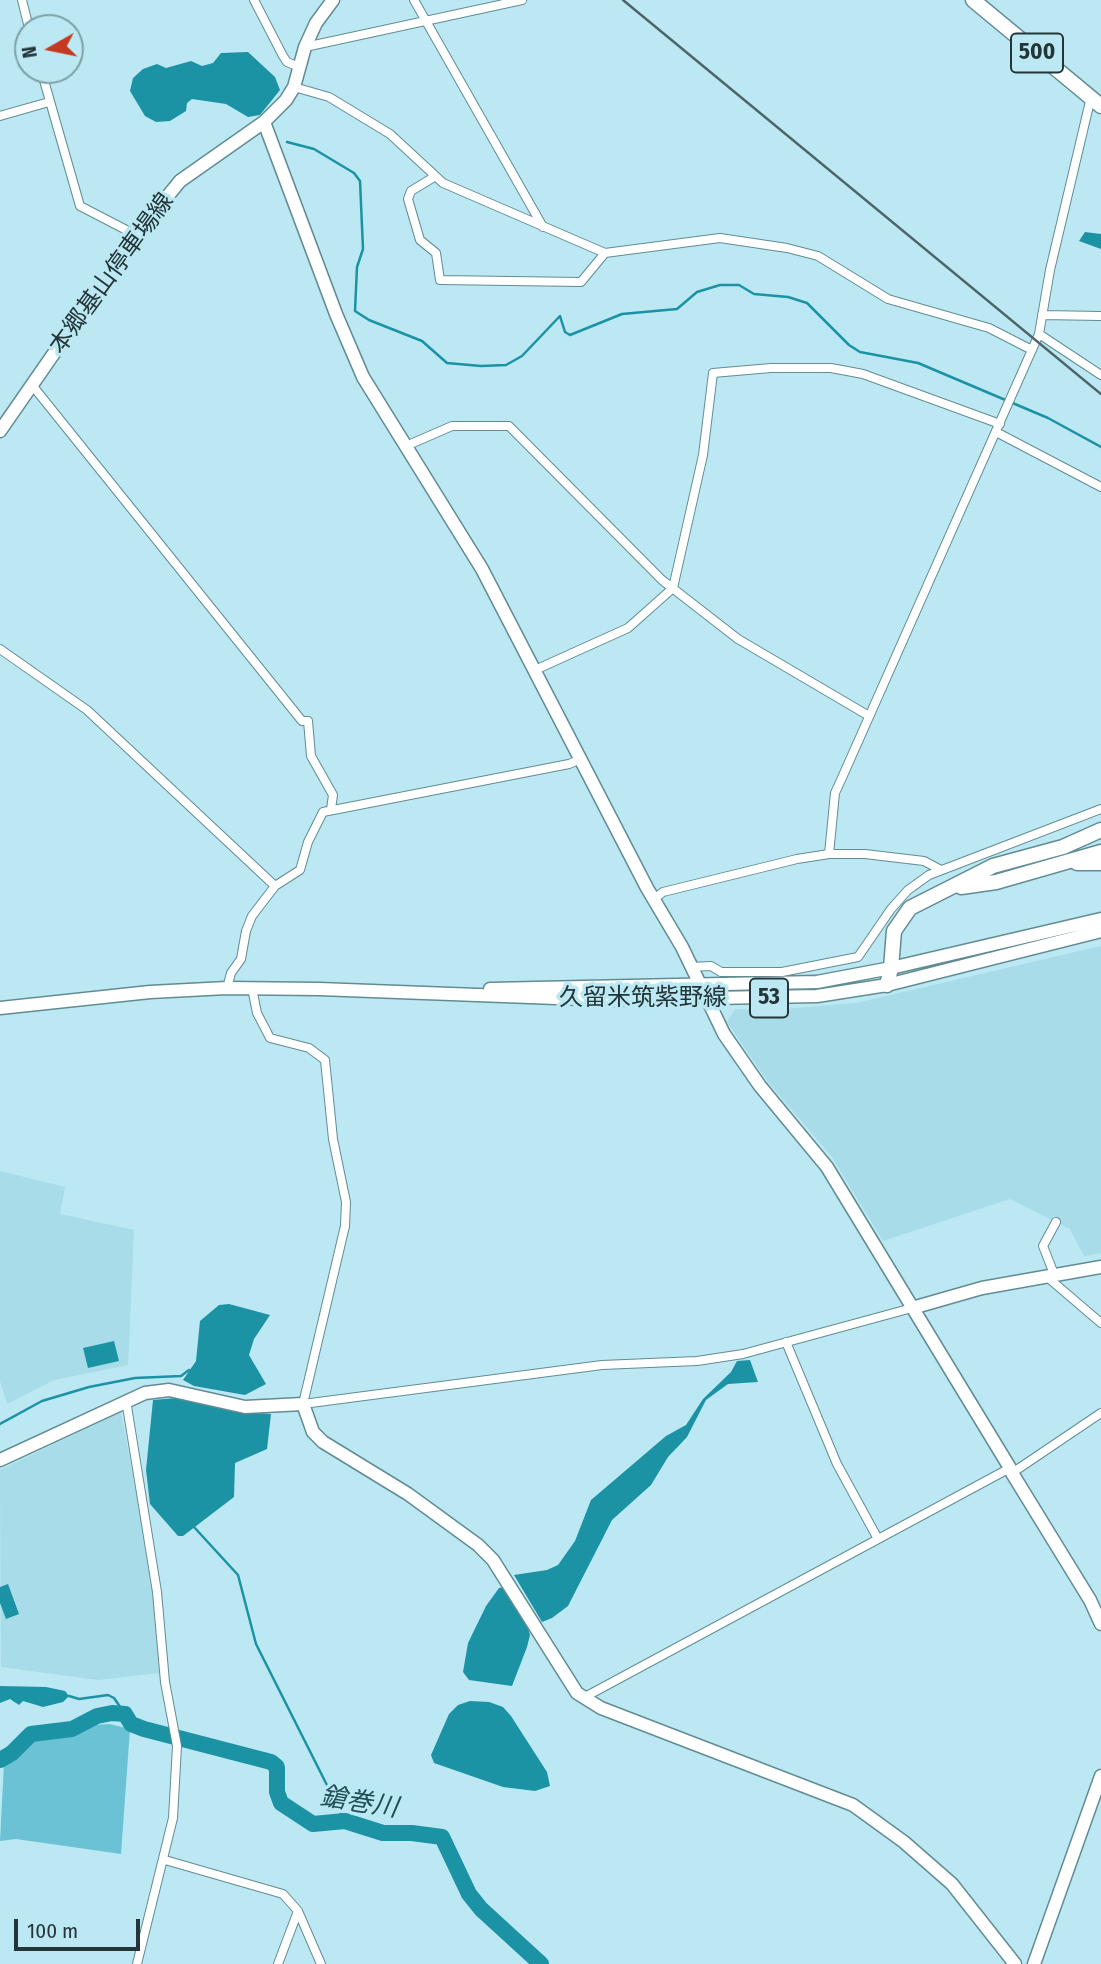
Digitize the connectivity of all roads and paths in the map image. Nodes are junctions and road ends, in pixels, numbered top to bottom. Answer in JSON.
{"nodes":[{"id":1,"x":254,"y":0,"type":"edge"},
{"id":2,"x":333,"y":0,"type":"edge"},
{"id":3,"x":414,"y":0,"type":"edge"},
{"id":4,"x":522,"y":0,"type":"edge"},
{"id":5,"x":973,"y":0,"type":"edge"},
{"id":6,"x":426,"y":20,"type":"junction"},
{"id":7,"x":305,"y":47,"type":"junction"},
{"id":8,"x":299,"y":66,"type":"junction"},
{"id":9,"x":44,"y":84,"type":"edge"},
{"id":10,"x":294,"y":87,"type":"junction"},
{"id":11,"x":1096,"y":101,"type":"edge"},
{"id":12,"x":49,"y":102,"type":"junction"},
{"id":13,"x":0,"y":116,"type":"edge"},
{"id":14,"x":264,"y":122,"type":"junction"},
{"id":15,"x":434,"y":177,"type":"junction"},
{"id":16,"x":543,"y":227,"type":"junction"},
{"id":17,"x":136,"y":235,"type":"junction"},
{"id":18,"x":605,"y":253,"type":"junction"},
{"id":19,"x":1042,"y":315,"type":"junction"},
{"id":20,"x":1101,"y":316,"type":"edge"},
{"id":21,"x":1039,"y":334,"type":"junction"},
{"id":22,"x":1032,"y":350,"type":"junction"},
{"id":23,"x":1101,"y":375,"type":"edge"},
{"id":24,"x":32,"y":385,"type":"junction"},
{"id":25,"x":998,"y":428,"type":"junction"},
{"id":26,"x":0,"y":431,"type":"edge"},
{"id":27,"x":406,"y":446,"type":"junction"},
{"id":28,"x":1101,"y":487,"type":"edge"},
{"id":29,"x":673,"y":588,"type":"junction"},
{"id":30,"x":0,"y":649,"type":"edge"},
{"id":31,"x":535,"y":670,"type":"junction"},
{"id":32,"x":869,"y":716,"type":"junction"},
{"id":33,"x":580,"y":759,"type":"junction"},
{"id":34,"x":331,"y":809,"type":"junction"},
{"id":35,"x":1101,"y":809,"type":"edge"},
{"id":36,"x":1101,"y":830,"type":"edge"},
{"id":37,"x":1101,"y":843,"type":"edge"},
{"id":38,"x":1063,"y":847,"type":"junction"},
{"id":39,"x":1101,"y":852,"type":"edge"},
{"id":40,"x":829,"y":854,"type":"junction"},
{"id":41,"x":1068,"y":862,"type":"junction"},
{"id":42,"x":1101,"y":863,"type":"edge"},
{"id":43,"x":941,"y":870,"type":"junction"},
{"id":44,"x":275,"y":886,"type":"junction"},
{"id":45,"x":949,"y":889,"type":"junction"},
{"id":46,"x":654,"y":899,"type":"junction"},
{"id":47,"x":1101,"y":919,"type":"edge"},
{"id":48,"x":1101,"y":931,"type":"edge"},
{"id":49,"x":691,"y":967,"type":"junction"},
{"id":50,"x":891,"y":968,"type":"junction"},
{"id":51,"x":887,"y":985,"type":"junction"},
{"id":52,"x":701,"y":986,"type":"junction"},
{"id":53,"x":227,"y":988,"type":"junction"},
{"id":54,"x":252,"y":988,"type":"junction"},
{"id":55,"x":430,"y":995,"type":"junction"},
{"id":56,"x":706,"y":1000,"type":"junction"},
{"id":57,"x":0,"y":1008,"type":"edge"},
{"id":58,"x":1056,"y":1222,"type":"dead end"},
{"id":59,"x":1101,"y":1266,"type":"edge"},
{"id":60,"x":1050,"y":1275,"type":"junction"},
{"id":61,"x":912,"y":1308,"type":"junction"},
{"id":62,"x":1101,"y":1323,"type":"edge"},
{"id":63,"x":786,"y":1342,"type":"junction"},
{"id":64,"x":126,"y":1400,"type":"junction"},
{"id":65,"x":303,"y":1404,"type":"junction"},
{"id":66,"x":1101,"y":1413,"type":"edge"},
{"id":67,"x":0,"y":1460,"type":"edge"},
{"id":68,"x":1011,"y":1470,"type":"junction"},
{"id":69,"x":878,"y":1539,"type":"junction"},
{"id":70,"x":1101,"y":1624,"type":"edge"},
{"id":71,"x":583,"y":1698,"type":"junction"},
{"id":72,"x":1101,"y":1776,"type":"edge"},
{"id":73,"x":165,"y":1860,"type":"junction"},
{"id":74,"x":298,"y":1910,"type":"junction"},
{"id":75,"x":137,"y":1964,"type":"edge"},
{"id":76,"x":278,"y":1964,"type":"edge"},
{"id":77,"x":321,"y":1964,"type":"edge"},
{"id":78,"x":1015,"y":1964,"type":"edge"},
{"id":79,"x":1034,"y":1964,"type":"edge"}],
"edges":[{"from":1,"to":8,"type":"street"},
{"from":2,"to":7,"type":"street","name":"本郷基山停車場線"},
{"from":3,"to":6,"type":"street"},
{"from":4,"to":6,"type":"street"},
{"from":5,"to":11,"type":"highway","number":"500"},
{"from":6,"to":7,"type":"street"},
{"from":6,"to":16,"type":"street"},
{"from":7,"to":8,"type":"street","name":"本郷基山停車場線"},
{"from":8,"to":10,"type":"street","name":"本郷基山停車場線"},
{"from":9,"to":12,"type":"street"},
{"from":10,"to":14,"type":"street","name":"本郷基山停車場線"},
{"from":10,"to":15,"type":"street"},
{"from":11,"to":19,"type":"street"},
{"from":12,"to":13,"type":"street"},
{"from":12,"to":17,"type":"street"},
{"from":14,"to":17,"type":"street","name":"本郷基山停車場線"},
{"from":14,"to":27,"type":"street"},
{"from":15,"to":16,"type":"street"},
{"from":15,"to":18,"type":"street"},
{"from":16,"to":18,"type":"street"},
{"from":17,"to":24,"type":"street","name":"本郷基山停車場線"},
{"from":18,"to":22,"type":"street"},
{"from":19,"to":20,"type":"street"},
{"from":19,"to":21,"type":"street"},
{"from":21,"to":22,"type":"street"},
{"from":21,"to":23,"type":"street"},
{"from":22,"to":25,"type":"street"},
{"from":24,"to":26,"type":"street","name":"本郷基山停車場線"},
{"from":24,"to":34,"type":"street"},
{"from":25,"to":28,"type":"street"},
{"from":25,"to":29,"type":"street"},
{"from":25,"to":32,"type":"street"},
{"from":27,"to":29,"type":"street"},
{"from":27,"to":31,"type":"street"},
{"from":29,"to":31,"type":"street"},
{"from":29,"to":32,"type":"street"},
{"from":30,"to":44,"type":"street"},
{"from":31,"to":33,"type":"street"},
{"from":32,"to":40,"type":"street"},
{"from":33,"to":34,"type":"street"},
{"from":33,"to":46,"type":"street"},
{"from":34,"to":44,"type":"street"},
{"from":35,"to":43,"type":"street"},
{"from":36,"to":38,"type":"highway"},
{"from":37,"to":38,"type":"highway"},
{"from":38,"to":45,"type":"highway"},
{"from":39,"to":41,"type":"highway"},
{"from":40,"to":43,"type":"street"},
{"from":40,"to":46,"type":"street"},
{"from":41,"to":42,"type":"highway"},
{"from":41,"to":45,"type":"highway"},
{"from":43,"to":49,"type":"street"},
{"from":44,"to":53,"type":"street"},
{"from":45,"to":50,"type":"highway"},
{"from":46,"to":49,"type":"street"},
{"from":47,"to":50,"type":"street","name":"久留米筑紫野線","number":"53"},
{"from":48,"to":51,"type":"street","name":"久留米筑紫野線","number":"53"},
{"from":49,"to":52,"type":"street"},
{"from":50,"to":51,"type":"highway"},
{"from":50,"to":52,"type":"street","name":"久留米筑紫野線","number":"53"},
{"from":51,"to":56,"type":"street","name":"久留米筑紫野線","number":"53"},
{"from":52,"to":55,"type":"street","name":"久留米筑紫野線","number":"53"},
{"from":52,"to":56,"type":"street"},
{"from":53,"to":54,"type":"street","name":"久留米筑紫野線","number":"53"},
{"from":53,"to":57,"type":"street","name":"久留米筑紫野線","number":"53"},
{"from":54,"to":55,"type":"street","name":"久留米筑紫野線","number":"53"},
{"from":54,"to":65,"type":"street"},
{"from":55,"to":56,"type":"street","name":"久留米筑紫野線","number":"53"},
{"from":56,"to":61,"type":"street"},
{"from":58,"to":60,"type":"street"},
{"from":59,"to":60,"type":"street"},
{"from":60,"to":61,"type":"street"},
{"from":60,"to":62,"type":"street"},
{"from":61,"to":63,"type":"street"},
{"from":61,"to":68,"type":"street"},
{"from":63,"to":65,"type":"street"},
{"from":63,"to":69,"type":"street"},
{"from":64,"to":65,"type":"street"},
{"from":64,"to":67,"type":"street"},
{"from":64,"to":73,"type":"street"},
{"from":65,"to":71,"type":"street"},
{"from":66,"to":68,"type":"street"},
{"from":68,"to":69,"type":"street"},
{"from":68,"to":70,"type":"street"},
{"from":69,"to":71,"type":"street"},
{"from":71,"to":78,"type":"street"},
{"from":72,"to":79,"type":"street"},
{"from":73,"to":74,"type":"street"},
{"from":73,"to":75,"type":"street"},
{"from":74,"to":76,"type":"street"},
{"from":74,"to":77,"type":"street"}]}
